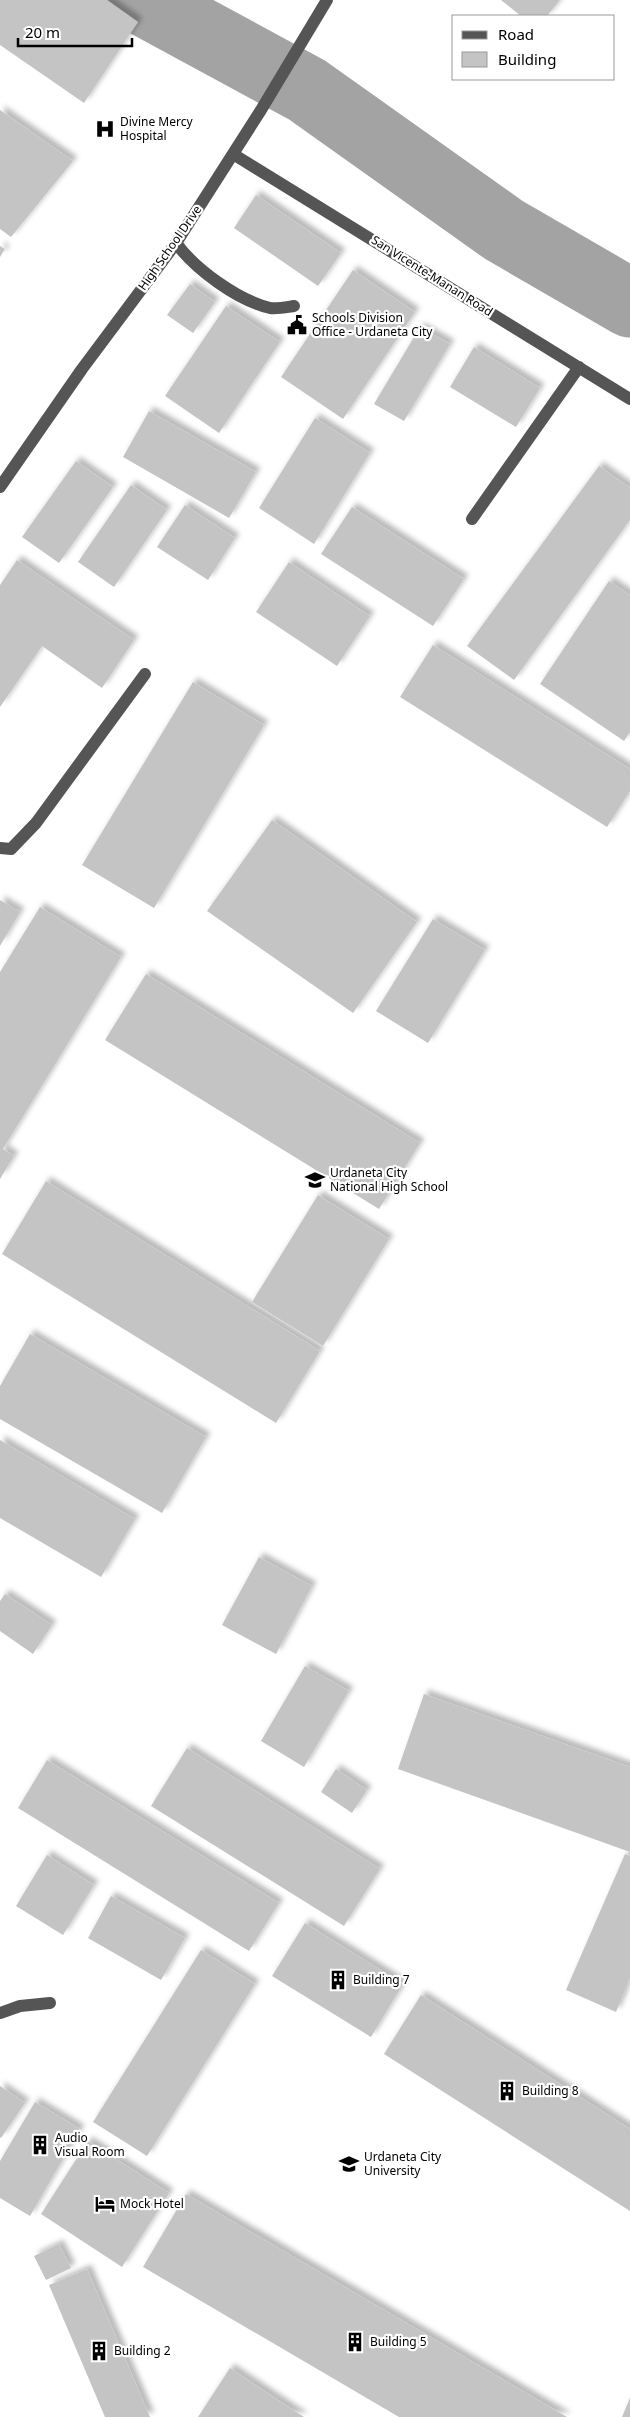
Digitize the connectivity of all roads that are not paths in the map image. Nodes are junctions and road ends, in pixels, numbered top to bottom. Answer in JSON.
{"nodes":[{"id":1,"x":327,"y":0,"type":"edge"},
{"id":2,"x":233,"y":154,"type":"junction"},
{"id":3,"x":176,"y":243,"type":"junction"},
{"id":4,"x":294,"y":306,"type":"dead end"},
{"id":5,"x":579,"y":367,"type":"junction"},
{"id":6,"x":630,"y":399,"type":"edge"},
{"id":7,"x":0,"y":487,"type":"edge"},
{"id":8,"x":472,"y":519,"type":"dead end"},
{"id":9,"x":145,"y":674,"type":"dead end"},
{"id":10,"x":0,"y":848,"type":"edge"},
{"id":11,"x":50,"y":2003,"type":"dead end"},
{"id":12,"x":0,"y":2013,"type":"edge"}],
"edges":[{"from":1,"to":2,"type":"street","name":"High School Drive"},
{"from":2,"to":3,"type":"street","name":"High School Drive"},
{"from":2,"to":5,"type":"street","name":"San Vicente-Manan Road"},
{"from":3,"to":4,"type":"street"},
{"from":3,"to":7,"type":"street","name":"High School Drive"},
{"from":5,"to":6,"type":"street","name":"San Vicente-Manan Road"},
{"from":5,"to":8,"type":"street"},
{"from":9,"to":10,"type":"street"},
{"from":11,"to":12,"type":"street"}]}
